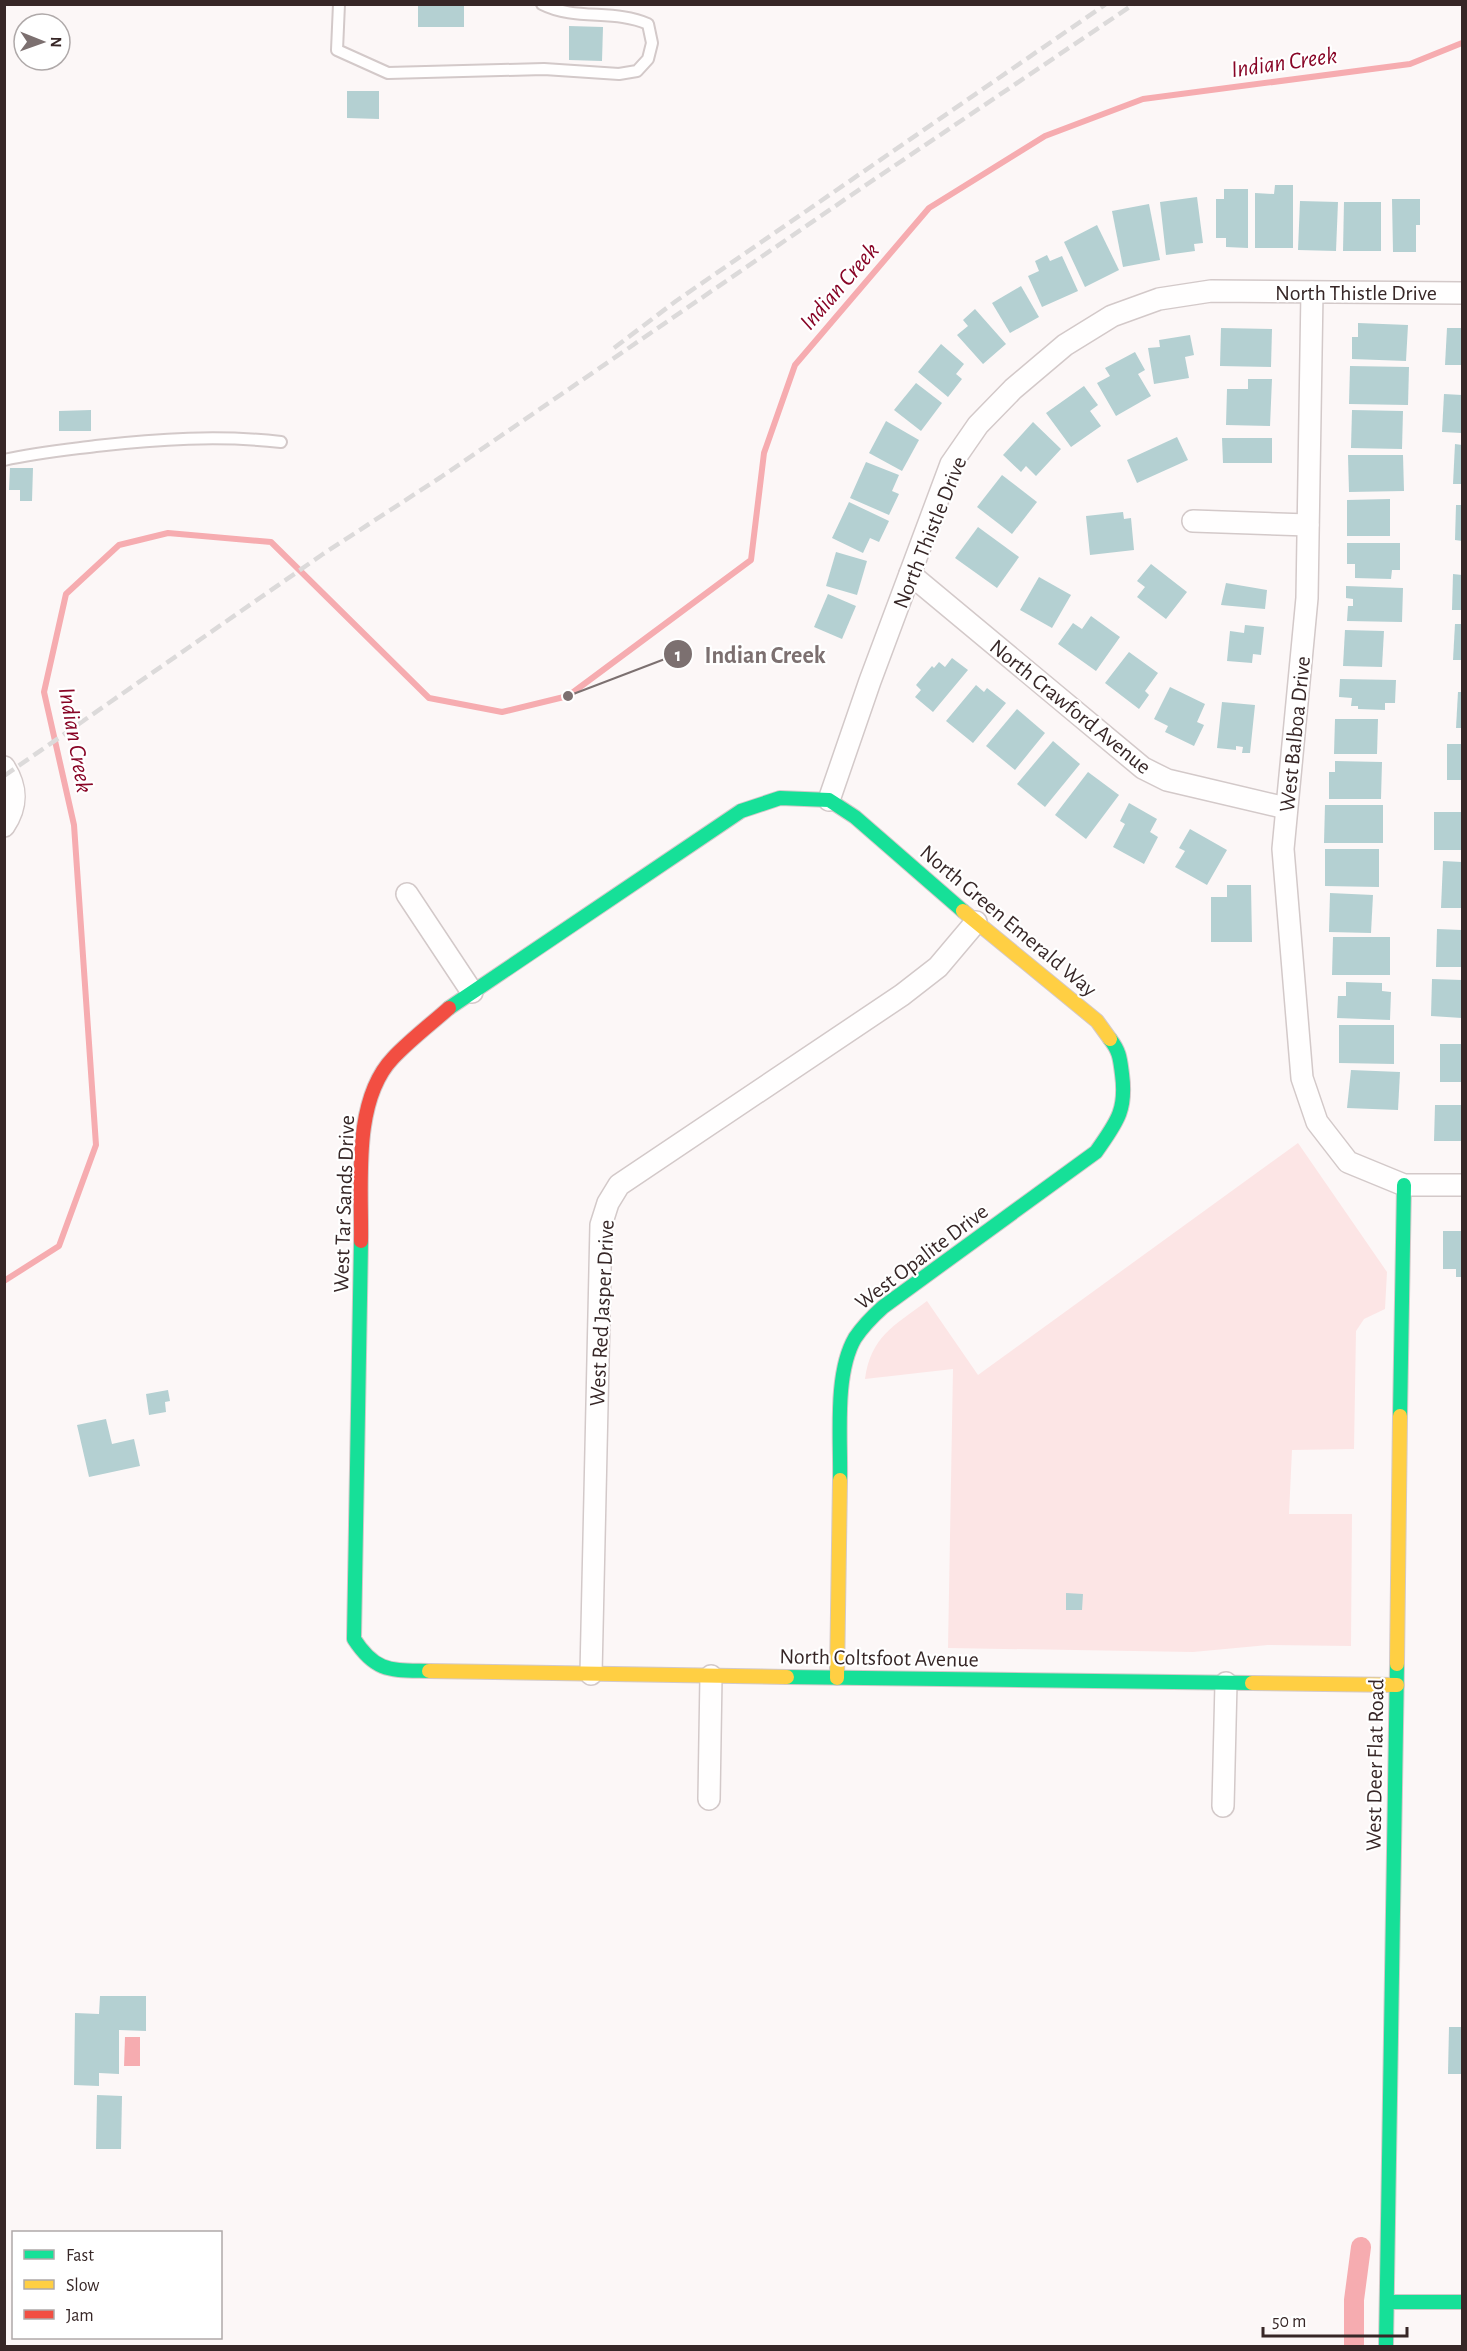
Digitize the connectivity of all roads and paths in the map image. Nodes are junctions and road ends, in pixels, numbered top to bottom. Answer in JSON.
{"nodes":[{"id":1,"x":339,"y":4,"type":"edge"},
{"id":2,"x":542,"y":4,"type":"edge"},
{"id":3,"x":1311,"y":292,"type":"junction"},
{"id":4,"x":1462,"y":293,"type":"edge"},
{"id":5,"x":281,"y":442,"type":"dead end"},
{"id":6,"x":4,"y":460,"type":"edge"},
{"id":7,"x":1192,"y":521,"type":"dead end"},
{"id":8,"x":1308,"y":525,"type":"junction"},
{"id":9,"x":910,"y":574,"type":"junction"},
{"id":10,"x":4,"y":767,"type":"edge"},
{"id":11,"x":829,"y":800,"type":"junction"},
{"id":12,"x":1286,"y":808,"type":"junction"},
{"id":13,"x":4,"y":826,"type":"edge"},
{"id":14,"x":407,"y":894,"type":"dead end"},
{"id":15,"x":976,"y":922,"type":"junction"},
{"id":16,"x":472,"y":992,"type":"junction"},
{"id":17,"x":1125,"y":1096,"type":"joint"},
{"id":18,"x":1404,"y":1185,"type":"junction"},
{"id":19,"x":1462,"y":1185,"type":"edge"},
{"id":20,"x":365,"y":1656,"type":"joint"},
{"id":21,"x":591,"y":1674,"type":"junction"},
{"id":22,"x":711,"y":1676,"type":"junction"},
{"id":23,"x":837,"y":1678,"type":"junction"},
{"id":24,"x":1226,"y":1683,"type":"junction"},
{"id":25,"x":1397,"y":1685,"type":"junction"},
{"id":26,"x":709,"y":1799,"type":"dead end"},
{"id":27,"x":1223,"y":1806,"type":"dead end"},
{"id":28,"x":1387,"y":2302,"type":"junction"},
{"id":29,"x":1462,"y":2302,"type":"edge"},
{"id":30,"x":1386,"y":2346,"type":"edge"}],
"edges":[{"from":1,"to":2,"type":"lane"},
{"from":3,"to":4,"type":"street","name":"North Thistle Drive"},
{"from":3,"to":8,"type":"street","name":"West Balboa Drive"},
{"from":3,"to":9,"type":"street","name":"North Thistle Drive"},
{"from":5,"to":6,"type":"lane"},
{"from":7,"to":8,"type":"street"},
{"from":8,"to":12,"type":"street","name":"West Balboa Drive"},
{"from":9,"to":11,"type":"street","name":"North Thistle Drive"},
{"from":9,"to":12,"type":"street","name":"North Crawford Avenue"},
{"from":10,"to":13,"type":"street"},
{"from":11,"to":15,"type":"street","name":"North Green Emerald Way"},
{"from":11,"to":16,"type":"street","name":"West Tar Sands Drive"},
{"from":12,"to":18,"type":"street","name":"West Balboa Drive"},
{"from":14,"to":16,"type":"street"},
{"from":15,"to":17,"type":"street","name":"North Green Emerald Way"},
{"from":15,"to":21,"type":"street","name":"West Red Jasper Drive"},
{"from":16,"to":20,"type":"street","name":"West Tar Sands Drive"},
{"from":17,"to":23,"type":"street","name":"West Opalite Drive"},
{"from":18,"to":19,"type":"street"},
{"from":18,"to":25,"type":"street","name":"West Deer Flat Road"},
{"from":20,"to":21,"type":"street","name":"North Coltsfoot Avenue"},
{"from":21,"to":22,"type":"street","name":"North Coltsfoot Avenue"},
{"from":22,"to":23,"type":"street","name":"North Coltsfoot Avenue"},
{"from":22,"to":26,"type":"street"},
{"from":23,"to":24,"type":"street","name":"North Coltsfoot Avenue"},
{"from":24,"to":25,"type":"street","name":"North Coltsfoot Avenue"},
{"from":24,"to":27,"type":"street"},
{"from":25,"to":28,"type":"street","name":"West Deer Flat Road"},
{"from":28,"to":29,"type":"street"},
{"from":28,"to":30,"type":"street","name":"West Deer Flat Road"}]}
